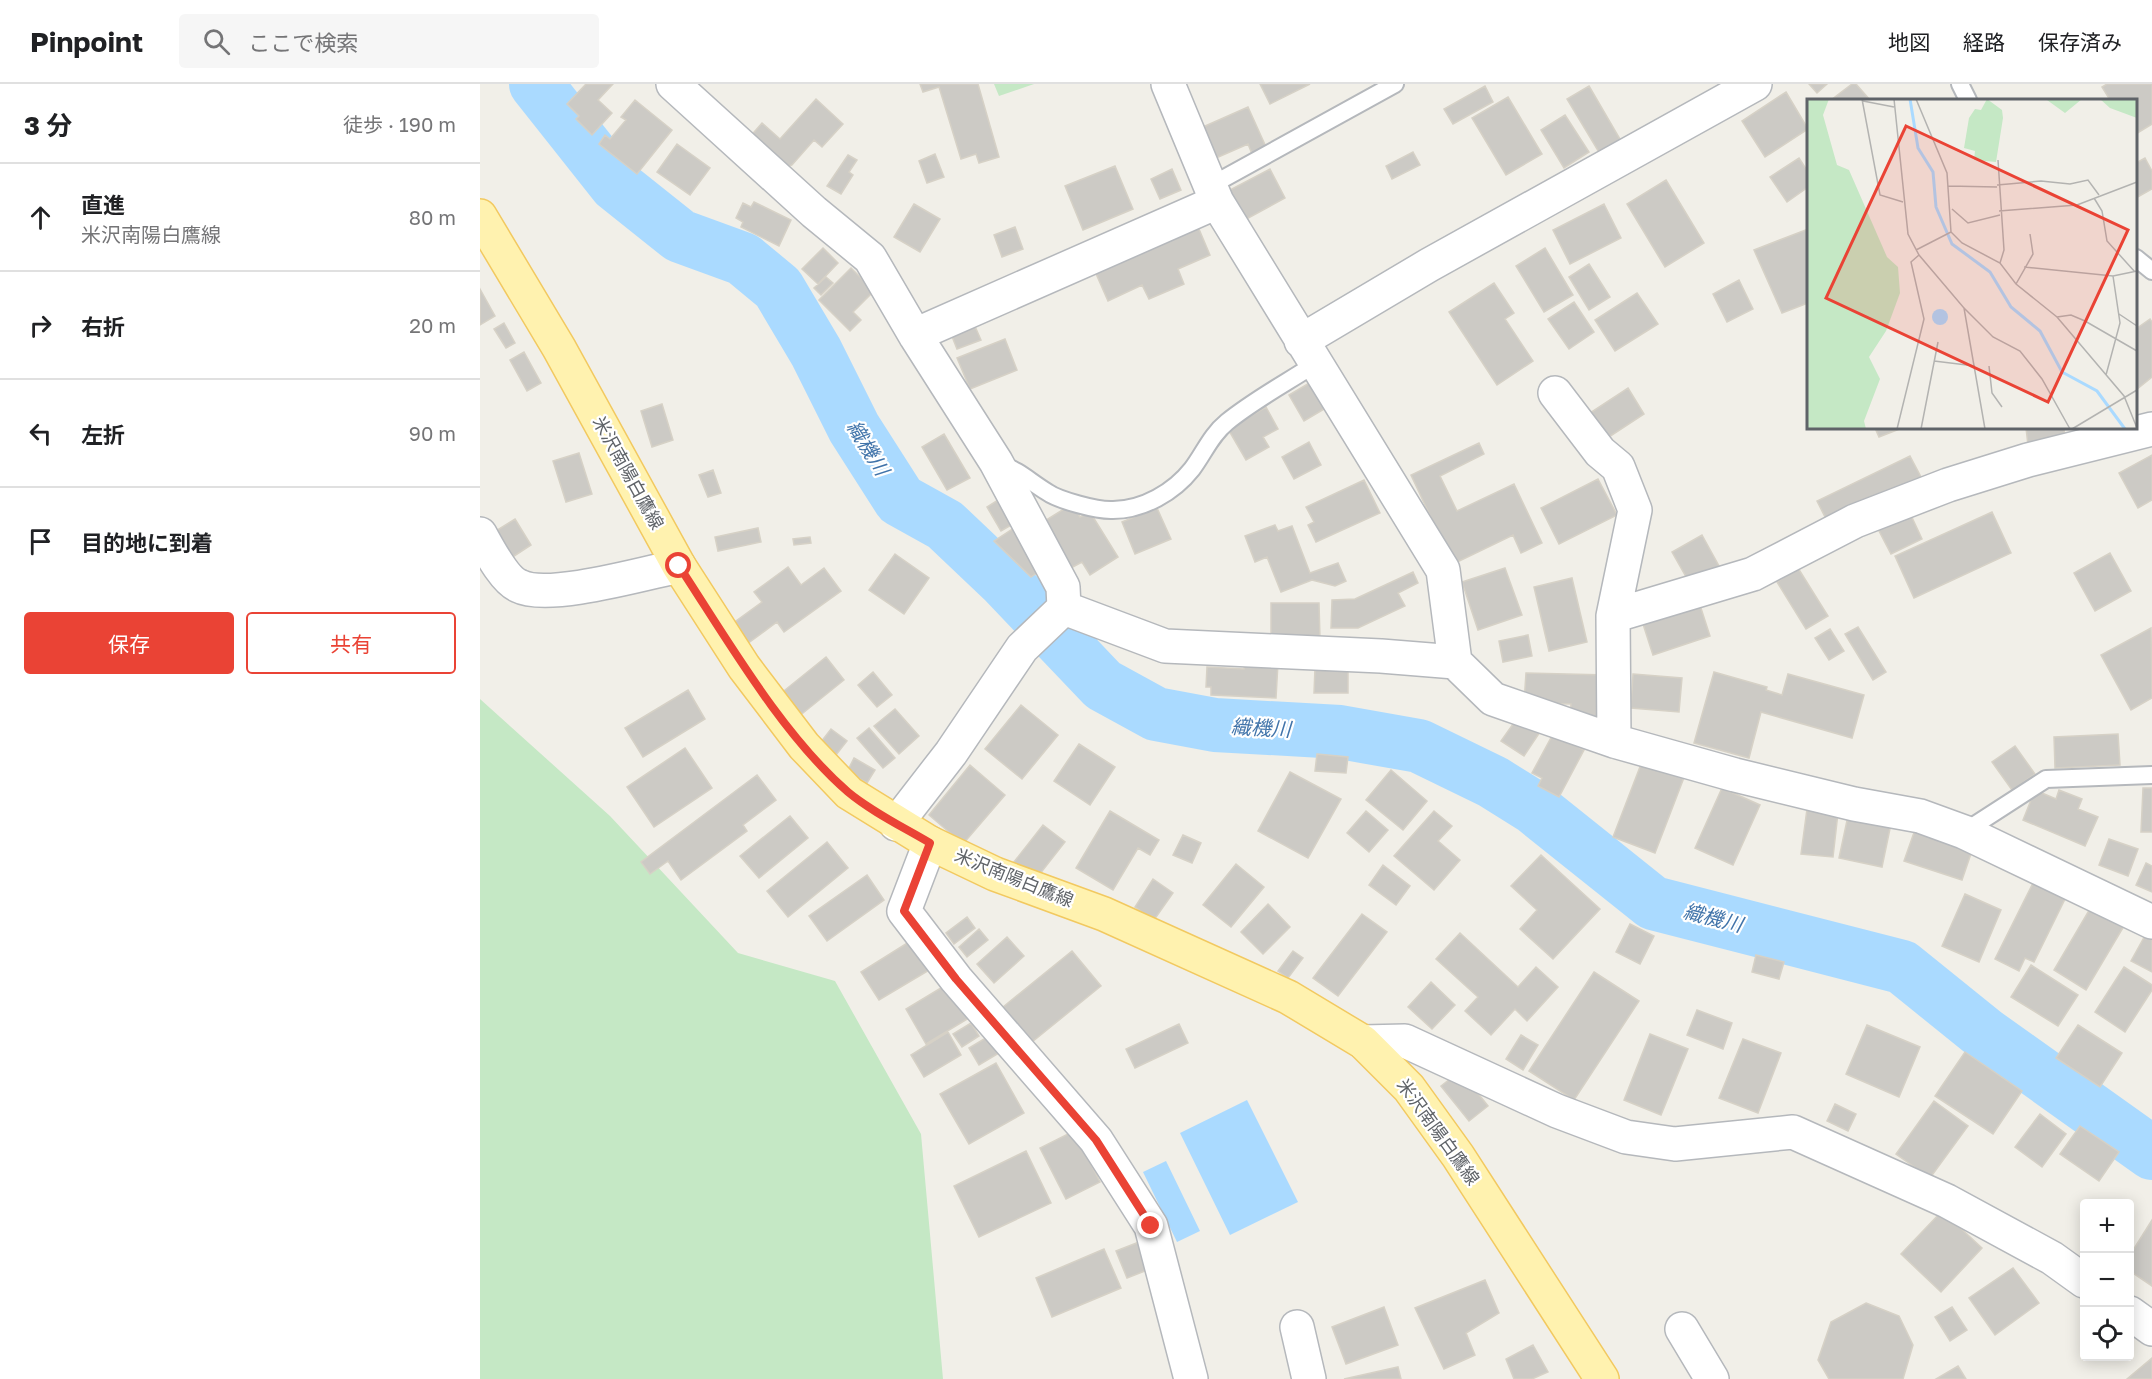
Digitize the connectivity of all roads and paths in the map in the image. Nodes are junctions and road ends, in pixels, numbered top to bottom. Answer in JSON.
{"nodes":[{"id":1,"x":673,"y":84,"type":"edge"},
{"id":2,"x":1168,"y":84,"type":"edge"},
{"id":3,"x":1395,"y":84,"type":"edge"},
{"id":4,"x":1755,"y":84,"type":"edge"},
{"id":5,"x":1960,"y":84,"type":"edge"},
{"id":6,"x":1968,"y":99,"type":"edge"},
{"id":7,"x":1214,"y":194,"type":"junction"},
{"id":8,"x":480,"y":216,"type":"edge"},
{"id":9,"x":2137,"y":259,"type":"edge"},
{"id":10,"x":2152,"y":271,"type":"edge"},
{"id":11,"x":915,"y":335,"type":"junction"},
{"id":12,"x":1308,"y":352,"type":"junction"},
{"id":13,"x":1555,"y":393,"type":"dead end"},
{"id":14,"x":2152,"y":429,"type":"edge"},
{"id":15,"x":996,"y":462,"type":"junction"},
{"id":16,"x":480,"y":534,"type":"edge"},
{"id":17,"x":679,"y":566,"type":"junction"},
{"id":18,"x":1058,"y":613,"type":"junction"},
{"id":19,"x":1613,"y":616,"type":"junction"},
{"id":20,"x":1455,"y":663,"type":"junction"},
{"id":21,"x":1614,"y":741,"type":"junction"},
{"id":22,"x":2152,"y":775,"type":"edge"},
{"id":23,"x":896,"y":824,"type":"junction"},
{"id":24,"x":1964,"y":832,"type":"junction"},
{"id":25,"x":930,"y":843,"type":"junction"},
{"id":26,"x":2152,"y":922,"type":"edge"},
{"id":27,"x":1363,"y":1042,"type":"junction"},
{"id":28,"x":2080,"y":1278,"type":"edge"},
{"id":29,"x":2134,"y":1316,"type":"edge"},
{"id":30,"x":1297,"y":1327,"type":"dead end"},
{"id":31,"x":1682,"y":1329,"type":"dead end"},
{"id":32,"x":2152,"y":1329,"type":"edge"},
{"id":33,"x":1592,"y":1376,"type":"edge"},
{"id":34,"x":1191,"y":1379,"type":"edge"},
{"id":35,"x":1309,"y":1379,"type":"edge"},
{"id":36,"x":1712,"y":1379,"type":"edge"}],
"edges":[{"from":1,"to":11,"type":"street"},
{"from":2,"to":7,"type":"street"},
{"from":3,"to":7,"type":"lane"},
{"from":4,"to":12,"type":"street"},
{"from":5,"to":6,"type":"lane"},
{"from":7,"to":11,"type":"street"},
{"from":7,"to":12,"type":"street"},
{"from":8,"to":17,"type":"main road","name":"米沢南陽白鷹線"},
{"from":9,"to":10,"type":"lane"},
{"from":11,"to":15,"type":"street"},
{"from":12,"to":15,"type":"lane"},
{"from":12,"to":20,"type":"street"},
{"from":13,"to":19,"type":"street"},
{"from":14,"to":19,"type":"street"},
{"from":15,"to":18,"type":"street"},
{"from":16,"to":17,"type":"street"},
{"from":17,"to":23,"type":"main road","name":"米沢南陽白鷹線"},
{"from":18,"to":20,"type":"street"},
{"from":18,"to":23,"type":"street"},
{"from":19,"to":21,"type":"street"},
{"from":20,"to":21,"type":"street"},
{"from":21,"to":24,"type":"street"},
{"from":22,"to":24,"type":"lane"},
{"from":23,"to":25,"type":"main road","name":"米沢南陽白鷹線"},
{"from":24,"to":26,"type":"street"},
{"from":25,"to":27,"type":"main road","name":"米沢南陽白鷹線"},
{"from":25,"to":34,"type":"street"},
{"from":27,"to":28,"type":"street"},
{"from":27,"to":33,"type":"main road","name":"米沢南陽白鷹線"},
{"from":29,"to":32,"type":"street"},
{"from":30,"to":35,"type":"street"},
{"from":31,"to":36,"type":"street"}]}
